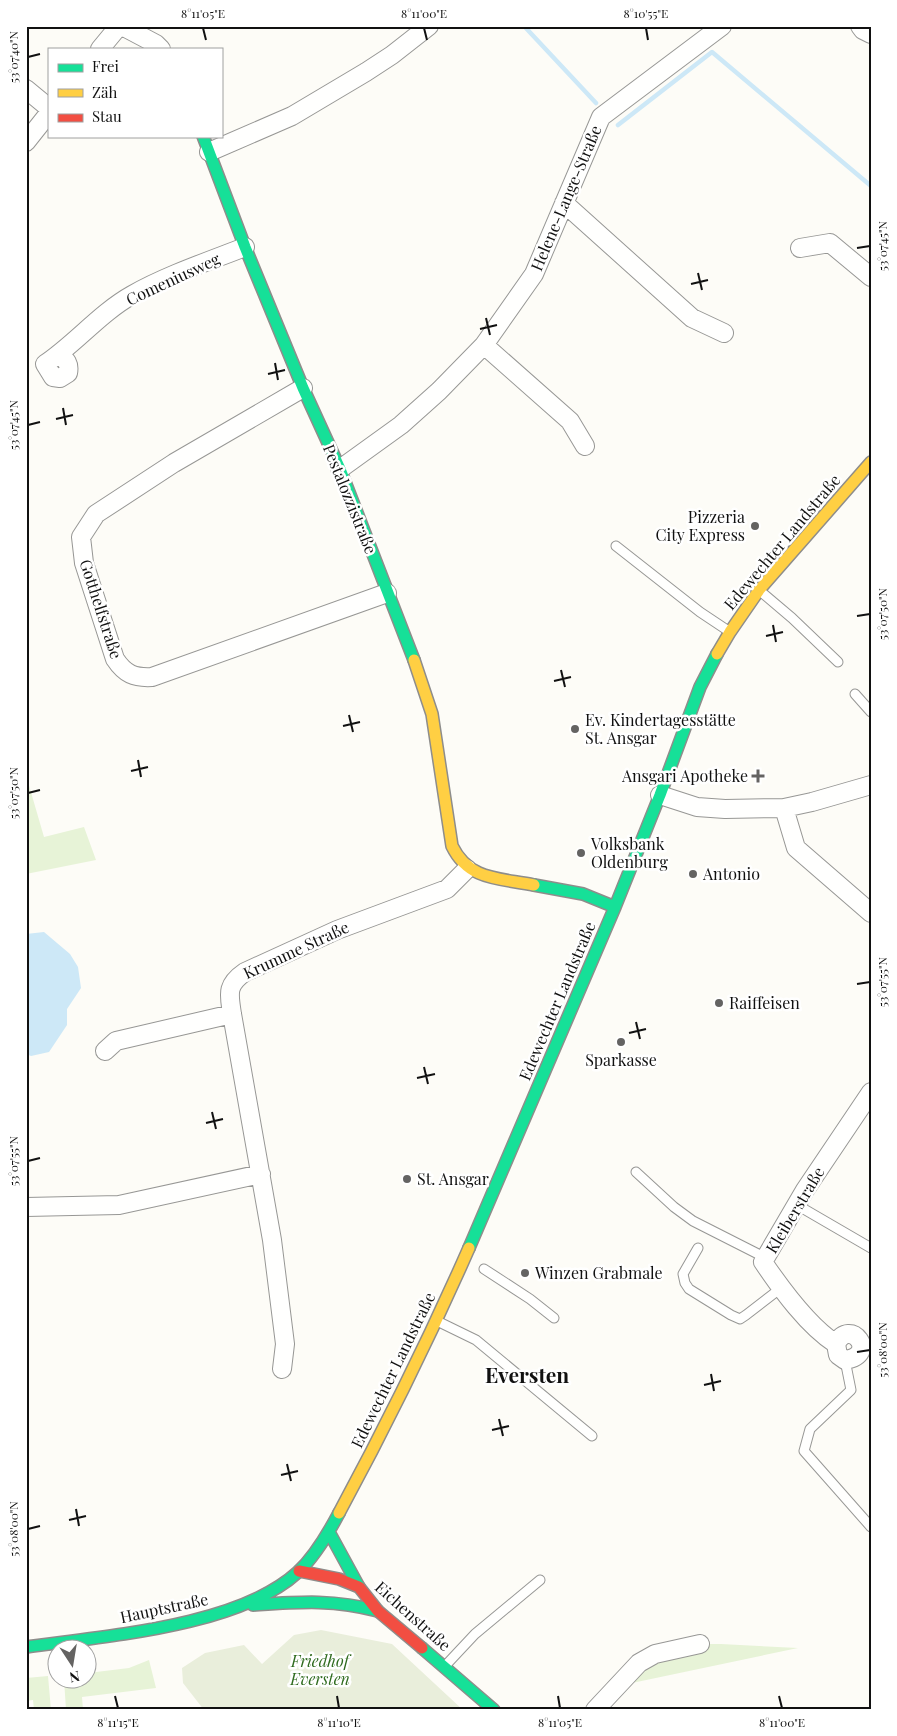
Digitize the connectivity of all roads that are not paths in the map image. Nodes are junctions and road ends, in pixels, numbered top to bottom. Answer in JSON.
{"nodes":[{"id":1,"x":120,"y":26,"type":"edge"},
{"id":2,"x":429,"y":26,"type":"edge"},
{"id":3,"x":722,"y":26,"type":"edge"},
{"id":4,"x":860,"y":26,"type":"edge"},
{"id":5,"x":871,"y":34,"type":"edge"},
{"id":6,"x":101,"y":48,"type":"edge"},
{"id":7,"x":160,"y":48,"type":"edge"},
{"id":8,"x":26,"y":89,"type":"edge"},
{"id":9,"x":48,"y":107,"type":"edge"},
{"id":10,"x":48,"y":114,"type":"edge"},
{"id":11,"x":26,"y":142,"type":"edge"},
{"id":12,"x":206,"y":144,"type":"edge"},
{"id":13,"x":564,"y":203,"type":"junction"},
{"id":14,"x":245,"y":247,"type":"junction"},
{"id":15,"x":800,"y":248,"type":"dead end"},
{"id":16,"x":871,"y":278,"type":"edge"},
{"id":17,"x":724,"y":333,"type":"dead end"},
{"id":18,"x":484,"y":345,"type":"junction"},
{"id":19,"x":59,"y":354,"type":"dead end"},
{"id":20,"x":303,"y":388,"type":"junction"},
{"id":21,"x":585,"y":446,"type":"dead end"},
{"id":22,"x":871,"y":462,"type":"edge"},
{"id":23,"x":340,"y":469,"type":"junction"},
{"id":24,"x":616,"y":546,"type":"dead end"},
{"id":25,"x":759,"y":590,"type":"junction"},
{"id":26,"x":387,"y":593,"type":"junction"},
{"id":27,"x":730,"y":632,"type":"junction"},
{"id":28,"x":838,"y":662,"type":"dead end"},
{"id":29,"x":855,"y":694,"type":"dead end"},
{"id":30,"x":871,"y":712,"type":"edge"},
{"id":31,"x":871,"y":784,"type":"edge"},
{"id":32,"x":660,"y":795,"type":"junction"},
{"id":33,"x":784,"y":808,"type":"junction"},
{"id":34,"x":467,"y":869,"type":"junction"},
{"id":35,"x":615,"y":907,"type":"junction"},
{"id":36,"x":871,"y":913,"type":"edge"},
{"id":37,"x":232,"y":1014,"type":"junction"},
{"id":38,"x":110,"y":1046,"type":"dead end"},
{"id":39,"x":871,"y":1092,"type":"edge"},
{"id":40,"x":636,"y":1172,"type":"dead end"},
{"id":41,"x":262,"y":1174,"type":"junction"},
{"id":42,"x":797,"y":1205,"type":"junction"},
{"id":43,"x":26,"y":1207,"type":"edge"},
{"id":44,"x":698,"y":1248,"type":"dead end"},
{"id":45,"x":871,"y":1248,"type":"edge"},
{"id":46,"x":766,"y":1258,"type":"junction"},
{"id":47,"x":484,"y":1269,"type":"dead end"},
{"id":48,"x":781,"y":1288,"type":"junction"},
{"id":49,"x":554,"y":1318,"type":"dead end"},
{"id":50,"x":437,"y":1321,"type":"junction"},
{"id":51,"x":836,"y":1344,"type":"junction"},
{"id":52,"x":866,"y":1345,"type":"edge"},
{"id":53,"x":845,"y":1360,"type":"junction"},
{"id":54,"x":282,"y":1369,"type":"dead end"},
{"id":55,"x":592,"y":1436,"type":"dead end"},
{"id":56,"x":871,"y":1527,"type":"edge"},
{"id":57,"x":329,"y":1532,"type":"junction"},
{"id":58,"x":299,"y":1572,"type":"junction"},
{"id":59,"x":540,"y":1580,"type":"dead end"},
{"id":60,"x":358,"y":1587,"type":"junction"},
{"id":61,"x":312,"y":1594,"type":"junction"},
{"id":62,"x":240,"y":1606,"type":"junction"},
{"id":63,"x":378,"y":1610,"type":"junction"},
{"id":64,"x":700,"y":1644,"type":"dead end"},
{"id":65,"x":26,"y":1647,"type":"edge"},
{"id":66,"x":445,"y":1666,"type":"junction"},
{"id":67,"x":494,"y":1710,"type":"edge"},
{"id":68,"x":595,"y":1710,"type":"edge"}],
"edges":[{"from":1,"to":6,"type":"street"},
{"from":1,"to":7,"type":"street"},
{"from":2,"to":12,"type":"street"},
{"from":3,"to":13,"type":"street","name":"Helene-Lange-Straße"},
{"from":4,"to":5,"type":"street"},
{"from":8,"to":9,"type":"street"},
{"from":10,"to":11,"type":"street"},
{"from":12,"to":14,"type":"main road","name":"Pestalozzistraße"},
{"from":13,"to":17,"type":"street"},
{"from":13,"to":18,"type":"street","name":"Helene-Lange-Straße"},
{"from":14,"to":19,"type":"street","name":"Comeniusweg"},
{"from":14,"to":20,"type":"main road","name":"Pestalozzistraße"},
{"from":15,"to":16,"type":"street"},
{"from":18,"to":21,"type":"street"},
{"from":18,"to":23,"type":"street","name":"Helene-Lange-Straße"},
{"from":20,"to":23,"type":"main road","name":"Pestalozzistraße"},
{"from":20,"to":26,"type":"street","name":"Gotthelfstraße"},
{"from":22,"to":25,"type":"main road","name":"Edewechter Landstraße"},
{"from":23,"to":26,"type":"main road","name":"Pestalozzistraße"},
{"from":24,"to":27,"type":"lane"},
{"from":25,"to":27,"type":"main road","name":"Edewechter Landstraße"},
{"from":25,"to":28,"type":"lane"},
{"from":26,"to":34,"type":"main road","name":"Pestalozzistraße"},
{"from":27,"to":32,"type":"main road","name":"Edewechter Landstraße"},
{"from":29,"to":30,"type":"lane"},
{"from":31,"to":33,"type":"street"},
{"from":32,"to":33,"type":"street"},
{"from":32,"to":35,"type":"main road","name":"Edewechter Landstraße"},
{"from":33,"to":36,"type":"street"},
{"from":34,"to":35,"type":"main road"},
{"from":34,"to":37,"type":"street","name":"Krumme Straße"},
{"from":35,"to":50,"type":"main road","name":"Edewechter Landstraße"},
{"from":37,"to":38,"type":"street"},
{"from":37,"to":41,"type":"street","name":"Krumme Straße"},
{"from":39,"to":42,"type":"street","name":"Kleiberstraße"},
{"from":40,"to":46,"type":"lane"},
{"from":41,"to":43,"type":"street"},
{"from":41,"to":54,"type":"street","name":"Krumme Straße"},
{"from":42,"to":45,"type":"lane"},
{"from":42,"to":46,"type":"street","name":"Kleiberstraße"},
{"from":44,"to":48,"type":"lane"},
{"from":46,"to":48,"type":"street","name":"Kleiberstraße"},
{"from":47,"to":49,"type":"lane"},
{"from":48,"to":51,"type":"street","name":"Kleiberstraße"},
{"from":50,"to":55,"type":"lane"},
{"from":50,"to":57,"type":"main road","name":"Edewechter Landstraße"},
{"from":51,"to":52,"type":"street"},
{"from":51,"to":53,"type":"street","name":"Kleiberstraße"},
{"from":52,"to":53,"type":"street"},
{"from":53,"to":56,"type":"lane"},
{"from":57,"to":58,"type":"main road","name":"Edewechter Landstraße"},
{"from":57,"to":60,"type":"main road"},
{"from":58,"to":60,"type":"main road","name":"Eichenstraße"},
{"from":58,"to":61,"type":"main road"},
{"from":58,"to":62,"type":"main road","name":"Hauptstraße"},
{"from":59,"to":66,"type":"lane"},
{"from":60,"to":63,"type":"main road","name":"Eichenstraße"},
{"from":61,"to":62,"type":"main road"},
{"from":61,"to":63,"type":"main road"},
{"from":62,"to":65,"type":"main road","name":"Hauptstraße"},
{"from":63,"to":66,"type":"main road","name":"Eichenstraße"},
{"from":64,"to":68,"type":"street"},
{"from":66,"to":67,"type":"main road","name":"Eichenstraße"}]}
